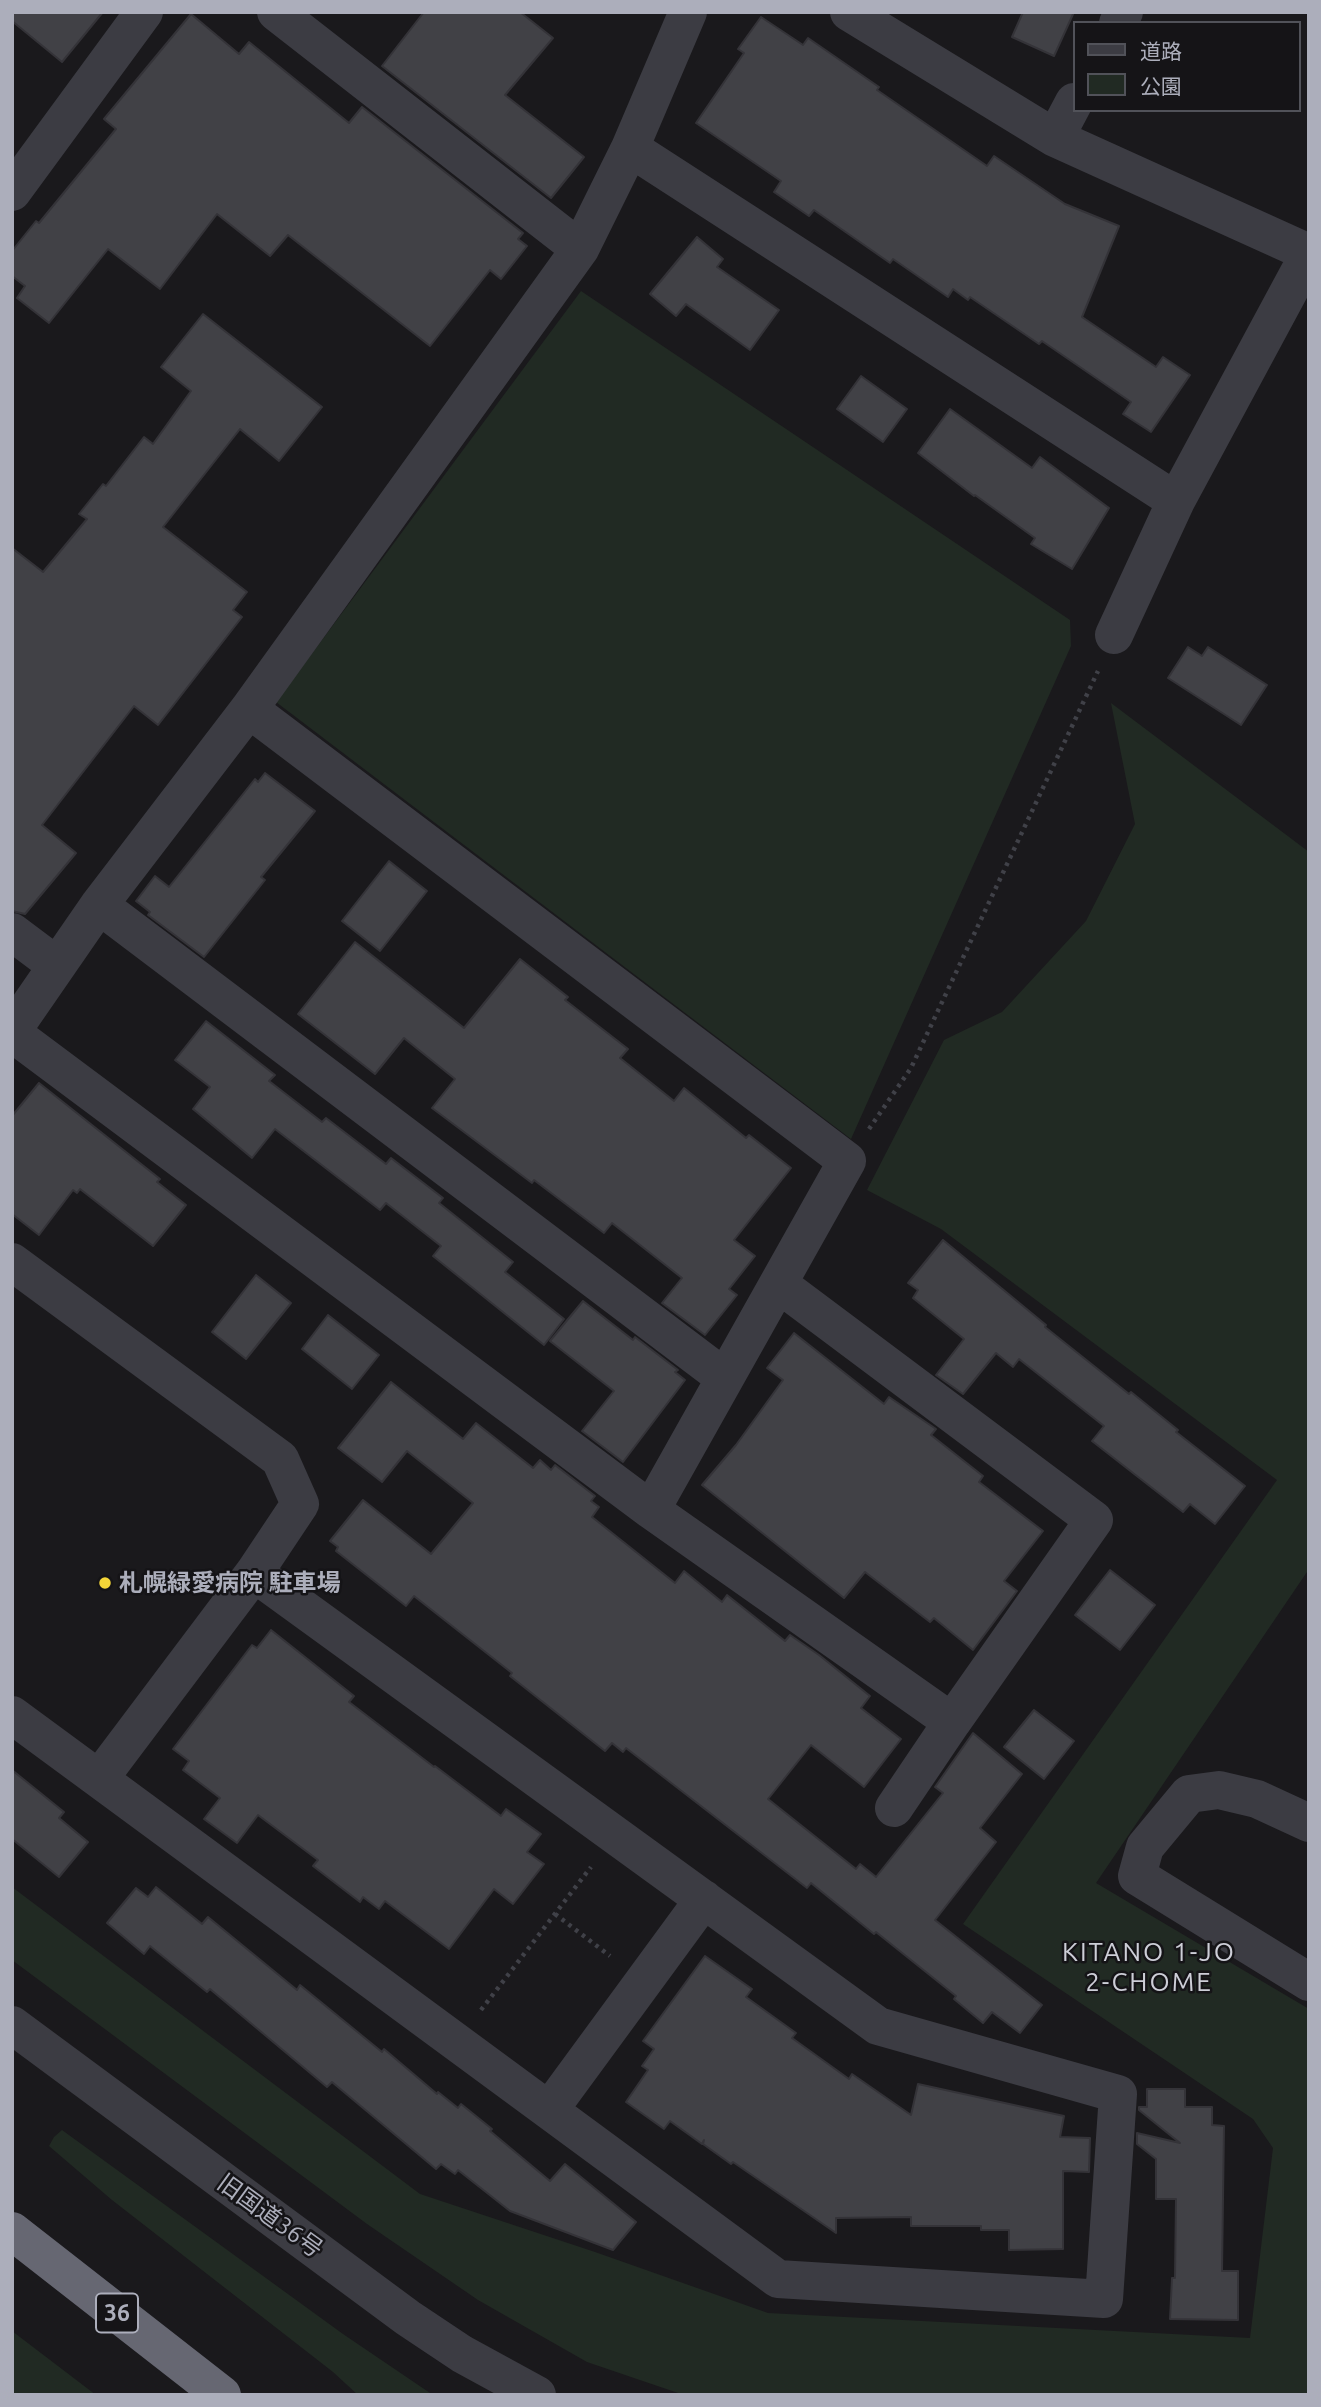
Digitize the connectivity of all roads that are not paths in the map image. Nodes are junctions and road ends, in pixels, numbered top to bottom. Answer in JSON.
{"nodes":[{"id":1,"x":144,"y":12,"type":"edge"},
{"id":2,"x":275,"y":12,"type":"edge"},
{"id":3,"x":688,"y":12,"type":"edge"},
{"id":4,"x":849,"y":12,"type":"edge"},
{"id":5,"x":1072,"y":107,"type":"edge"},
{"id":6,"x":1055,"y":138,"type":"junction"},
{"id":7,"x":630,"y":148,"type":"junction"},
{"id":8,"x":12,"y":192,"type":"edge"},
{"id":9,"x":580,"y":249,"type":"junction"},
{"id":10,"x":1309,"y":253,"type":"edge"},
{"id":11,"x":1176,"y":501,"type":"junction"},
{"id":12,"x":1114,"y":635,"type":"road end"},
{"id":13,"x":249,"y":709,"type":"junction"},
{"id":14,"x":99,"y":905,"type":"junction"},
{"id":15,"x":12,"y":932,"type":"edge"},
{"id":16,"x":56,"y":965,"type":"junction"},
{"id":17,"x":12,"y":1032,"type":"edge"},
{"id":18,"x":12,"y":1262,"type":"edge"},
{"id":19,"x":780,"y":1285,"type":"junction"},
{"id":20,"x":724,"y":1378,"type":"junction"},
{"id":21,"x":651,"y":1510,"type":"junction"},
{"id":22,"x":254,"y":1573,"type":"junction"},
{"id":23,"x":12,"y":1715,"type":"edge"},
{"id":24,"x":953,"y":1722,"type":"junction"},
{"id":25,"x":99,"y":1779,"type":"junction"},
{"id":26,"x":894,"y":1808,"type":"dead end"},
{"id":27,"x":1309,"y":1823,"type":"edge"},
{"id":28,"x":704,"y":1899,"type":"junction"},
{"id":29,"x":1309,"y":1982,"type":"edge"},
{"id":30,"x":17,"y":2039,"type":"edge"},
{"id":31,"x":550,"y":2109,"type":"junction"},
{"id":32,"x":12,"y":2231,"type":"edge"},
{"id":33,"x":222,"y":2395,"type":"edge"},
{"id":34,"x":537,"y":2395,"type":"edge"}],
"edges":[{"from":1,"to":8,"type":"street"},
{"from":2,"to":9,"type":"street"},
{"from":3,"to":7,"type":"street"},
{"from":4,"to":6,"type":"street"},
{"from":5,"to":6,"type":"street"},
{"from":6,"to":10,"type":"street"},
{"from":7,"to":9,"type":"street"},
{"from":7,"to":11,"type":"street"},
{"from":9,"to":13,"type":"street"},
{"from":10,"to":11,"type":"street"},
{"from":11,"to":12,"type":"street"},
{"from":13,"to":14,"type":"street"},
{"from":13,"to":19,"type":"street"},
{"from":14,"to":16,"type":"street"},
{"from":14,"to":20,"type":"street"},
{"from":15,"to":16,"type":"street"},
{"from":16,"to":17,"type":"street"},
{"from":17,"to":21,"type":"street"},
{"from":18,"to":22,"type":"street"},
{"from":19,"to":20,"type":"street"},
{"from":19,"to":24,"type":"street"},
{"from":20,"to":21,"type":"street"},
{"from":21,"to":24,"type":"street"},
{"from":22,"to":25,"type":"street"},
{"from":22,"to":28,"type":"street"},
{"from":23,"to":25,"type":"street"},
{"from":24,"to":26,"type":"street"},
{"from":25,"to":31,"type":"street"},
{"from":27,"to":29,"type":"street"},
{"from":28,"to":31,"type":"street"},
{"from":28,"to":31,"type":"street"},
{"from":30,"to":34,"type":"street","name":"旧国道36号"},
{"from":32,"to":33,"type":"highway","number":"36"}]}
